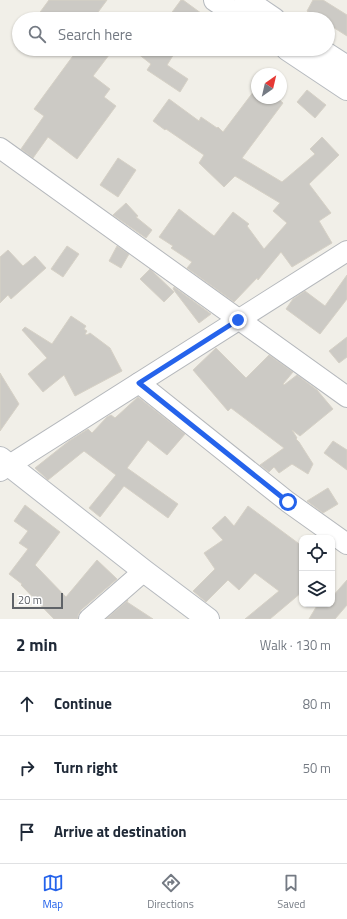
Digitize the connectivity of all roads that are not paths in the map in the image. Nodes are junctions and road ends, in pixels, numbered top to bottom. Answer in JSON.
{"nodes":[{"id":1,"x":215,"y":0,"type":"edge"},
{"id":2,"x":246,"y":0,"type":"edge"},
{"id":3,"x":233,"y":12,"type":"edge"},
{"id":4,"x":264,"y":12,"type":"edge"},
{"id":5,"x":298,"y":56,"type":"edge"},
{"id":6,"x":329,"y":56,"type":"edge"},
{"id":7,"x":347,"y":68,"type":"edge"},
{"id":8,"x":347,"y":89,"type":"edge"},
{"id":9,"x":0,"y":148,"type":"edge"},
{"id":10,"x":347,"y":251,"type":"edge"},
{"id":11,"x":238,"y":320,"type":"junction"},
{"id":12,"x":139,"y":383,"type":"junction"},
{"id":13,"x":347,"y":398,"type":"edge"},
{"id":14,"x":3,"y":465,"type":"edge"},
{"id":15,"x":347,"y":544,"type":"edge"},
{"id":16,"x":144,"y":571,"type":"junction"},
{"id":17,"x":89,"y":619,"type":"edge"},
{"id":18,"x":208,"y":619,"type":"edge"}],
"edges":[{"from":1,"to":3,"type":"street"},
{"from":2,"to":4,"type":"street"},
{"from":5,"to":8,"type":"street"},
{"from":6,"to":7,"type":"street"},
{"from":9,"to":11,"type":"street"},
{"from":10,"to":11,"type":"street"},
{"from":11,"to":12,"type":"street"},
{"from":11,"to":13,"type":"street"},
{"from":12,"to":14,"type":"street"},
{"from":12,"to":15,"type":"street"},
{"from":14,"to":16,"type":"street"},
{"from":16,"to":17,"type":"street"},
{"from":16,"to":18,"type":"street"}]}
